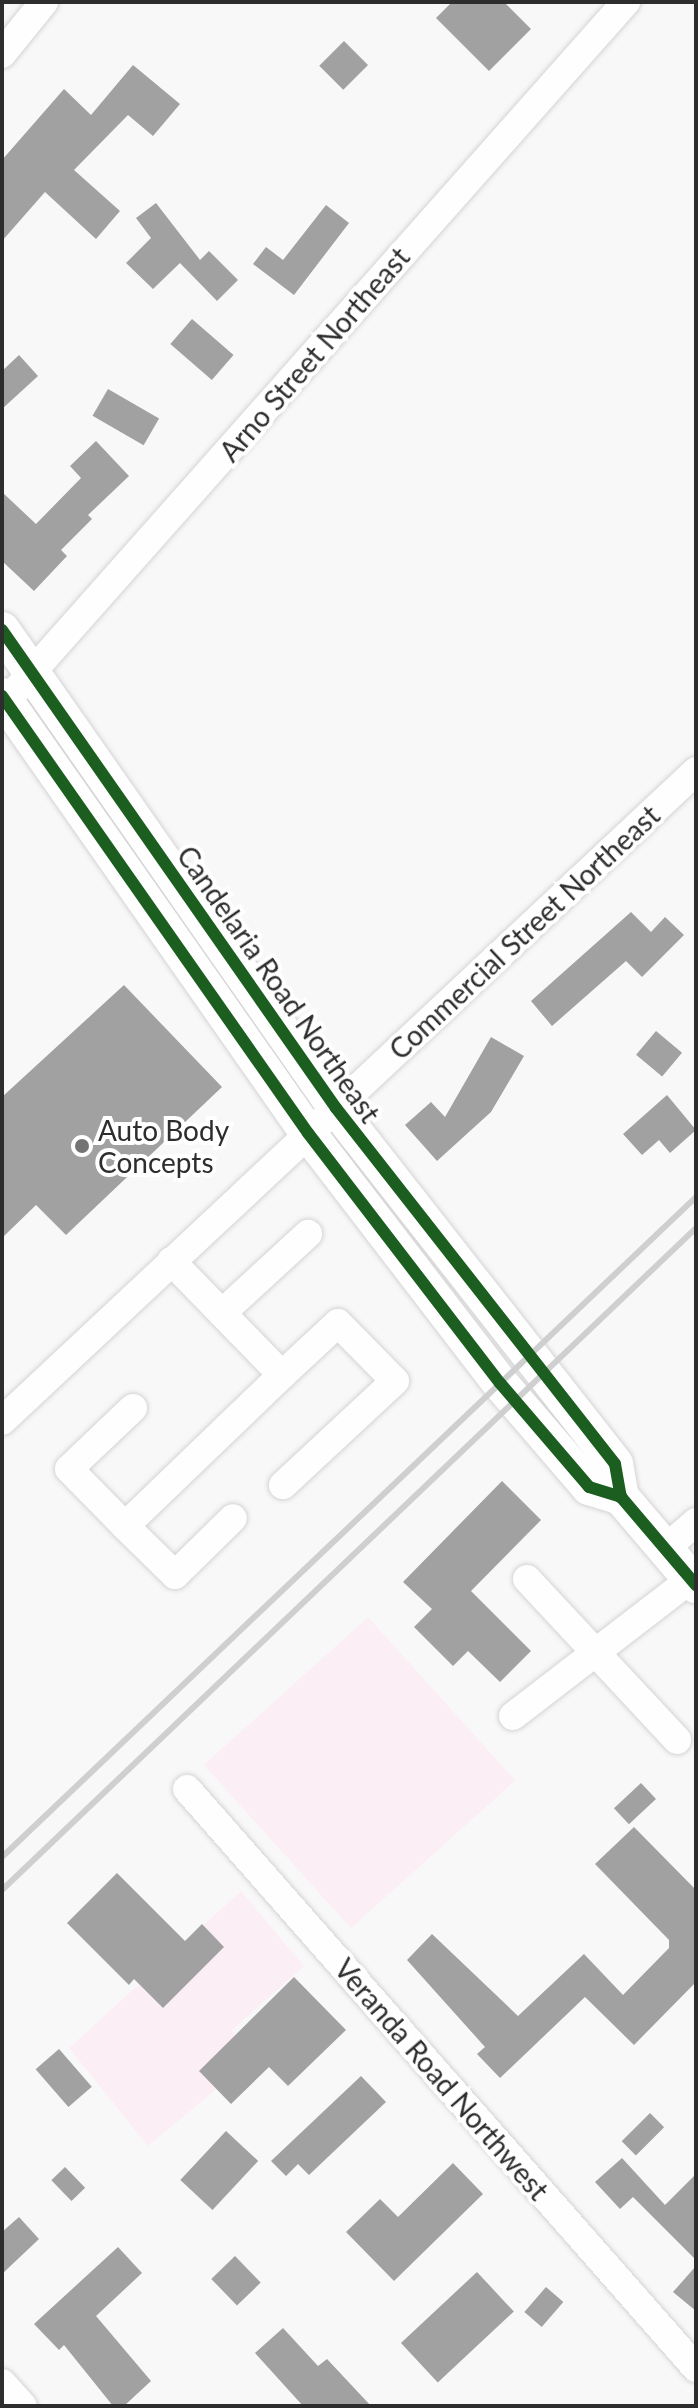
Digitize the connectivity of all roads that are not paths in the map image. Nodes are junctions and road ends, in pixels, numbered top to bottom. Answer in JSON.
{"nodes":[{"id":1,"x":44,"y":2,"type":"edge"},
{"id":2,"x":626,"y":2,"type":"edge"},
{"id":3,"x":2,"y":54,"type":"edge"},
{"id":4,"x":2,"y":630,"type":"edge"},
{"id":5,"x":31,"y":672,"type":"junction"},
{"id":6,"x":4,"y":701,"type":"edge"},
{"id":7,"x":696,"y":771,"type":"edge"},
{"id":8,"x":336,"y":1108,"type":"junction"},
{"id":9,"x":308,"y":1133,"type":"junction"},
{"id":10,"x":308,"y":1234,"type":"dead end"},
{"id":11,"x":171,"y":1261,"type":"junction"},
{"id":12,"x":222,"y":1313,"type":"junction"},
{"id":13,"x":282,"y":1375,"type":"junction"},
{"id":14,"x":133,"y":1408,"type":"dead end"},
{"id":15,"x":2,"y":1421,"type":"edge"},
{"id":16,"x":283,"y":1485,"type":"dead end"},
{"id":17,"x":621,"y":1497,"type":"junction"},
{"id":18,"x":233,"y":1518,"type":"dead end"},
{"id":19,"x":696,"y":1522,"type":"edge"},
{"id":20,"x":125,"y":1526,"type":"junction"},
{"id":21,"x":665,"y":1549,"type":"junction"},
{"id":22,"x":527,"y":1579,"type":"dead end"},
{"id":23,"x":694,"y":1582,"type":"edge"},
{"id":24,"x":595,"y":1653,"type":"junction"},
{"id":25,"x":513,"y":1716,"type":"dead end"},
{"id":26,"x":677,"y":1740,"type":"dead end"},
{"id":27,"x":187,"y":1789,"type":"dead end"},
{"id":28,"x":696,"y":2368,"type":"edge"},
{"id":29,"x":2,"y":2383,"type":"edge"},
{"id":30,"x":23,"y":2406,"type":"edge"}],
"edges":[{"from":1,"to":3,"type":"street"},
{"from":2,"to":5,"type":"street","name":"Arno Street Northeast"},
{"from":4,"to":5,"type":"main road","name":"Candelaria Road Northeast"},
{"from":5,"to":6,"type":"street","name":"Arno Street Northeast"},
{"from":5,"to":8,"type":"main road","name":"Candelaria Road Northeast"},
{"from":6,"to":9,"type":"main road"},
{"from":7,"to":8,"type":"street","name":"Commercial Street Northeast"},
{"from":8,"to":9,"type":"street","name":"Commercial Street Northeast"},
{"from":8,"to":17,"type":"main road","name":"Candelaria Road Northeast"},
{"from":9,"to":11,"type":"street","name":"Commercial Street Northeast"},
{"from":9,"to":17,"type":"main road"},
{"from":10,"to":12,"type":"street"},
{"from":11,"to":12,"type":"street"},
{"from":11,"to":15,"type":"street","name":"Commercial Street Northeast"},
{"from":12,"to":13,"type":"street"},
{"from":13,"to":16,"type":"street"},
{"from":13,"to":20,"type":"street"},
{"from":14,"to":20,"type":"street"},
{"from":17,"to":21,"type":"main road"},
{"from":18,"to":20,"type":"street"},
{"from":19,"to":21,"type":"street"},
{"from":21,"to":23,"type":"main road"},
{"from":22,"to":24,"type":"street"},
{"from":23,"to":24,"type":"street"},
{"from":24,"to":25,"type":"street"},
{"from":24,"to":26,"type":"street"},
{"from":27,"to":28,"type":"street","name":"Veranda Road Northwest"},
{"from":29,"to":30,"type":"street"}]}
